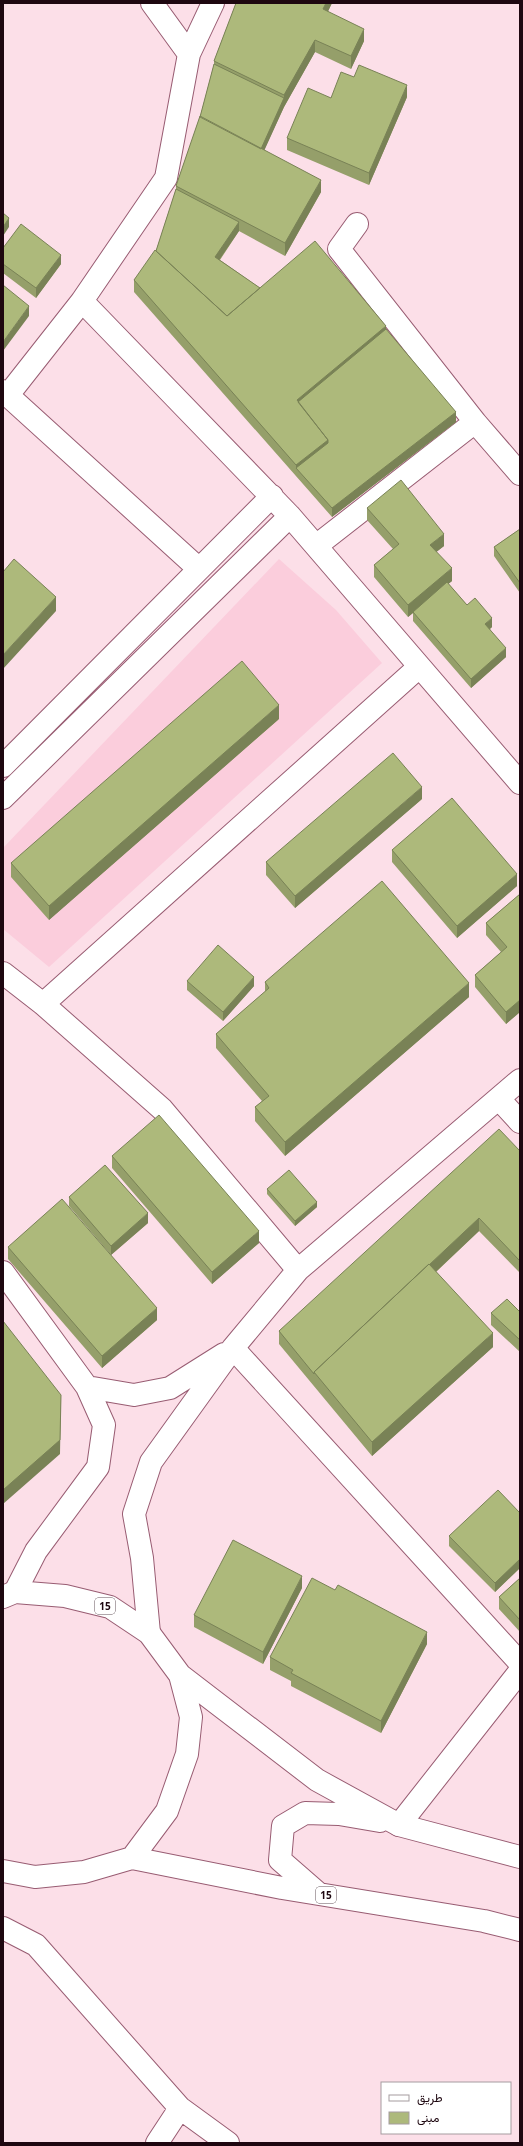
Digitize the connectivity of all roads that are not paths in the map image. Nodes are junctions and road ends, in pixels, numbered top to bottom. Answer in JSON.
{"nodes":[{"id":1,"x":152,"y":3,"type":"edge"},
{"id":2,"x":213,"y":3,"type":"edge"},
{"id":3,"x":189,"y":54,"type":"junction"},
{"id":4,"x":357,"y":224,"type":"dead end"},
{"id":5,"x":82,"y":301,"type":"junction"},
{"id":6,"x":5,"y":393,"type":"edge"},
{"id":7,"x":475,"y":422,"type":"junction"},
{"id":8,"x":520,"y":474,"type":"edge"},
{"id":9,"x":272,"y":496,"type":"junction"},
{"id":10,"x":290,"y":516,"type":"junction"},
{"id":11,"x":316,"y":546,"type":"junction"},
{"id":12,"x":199,"y":569,"type":"junction"},
{"id":13,"x":419,"y":667,"type":"junction"},
{"id":14,"x":3,"y":766,"type":"edge"},
{"id":15,"x":520,"y":783,"type":"edge"},
{"id":16,"x":3,"y":798,"type":"edge"},
{"id":17,"x":3,"y":973,"type":"edge"},
{"id":18,"x":43,"y":1004,"type":"junction"},
{"id":19,"x":520,"y":1080,"type":"edge"},
{"id":20,"x":499,"y":1099,"type":"junction"},
{"id":21,"x":520,"y":1122,"type":"edge"},
{"id":22,"x":298,"y":1270,"type":"junction"},
{"id":23,"x":3,"y":1272,"type":"edge"},
{"id":24,"x":233,"y":1348,"type":"junction"},
{"id":25,"x":87,"y":1386,"type":"junction"},
{"id":26,"x":9,"y":1594,"type":"edge"},
{"id":27,"x":149,"y":1633,"type":"junction"},
{"id":28,"x":520,"y":1663,"type":"edge"},
{"id":29,"x":520,"y":1671,"type":"edge"},
{"id":30,"x":180,"y":1675,"type":"junction"},
{"id":31,"x":399,"y":1825,"type":"junction"},
{"id":32,"x":132,"y":1858,"type":"junction"},
{"id":33,"x":520,"y":1858,"type":"edge"},
{"id":34,"x":3,"y":1871,"type":"edge"},
{"id":35,"x":319,"y":1894,"type":"junction"},
{"id":36,"x":3,"y":1928,"type":"edge"},
{"id":37,"x":520,"y":1930,"type":"edge"},
{"id":38,"x":180,"y":2108,"type":"junction"},
{"id":39,"x":157,"y":2143,"type":"edge"},
{"id":40,"x":228,"y":2143,"type":"edge"}],
"edges":[{"from":1,"to":3,"type":"main road"},
{"from":2,"to":3,"type":"main road"},
{"from":3,"to":5,"type":"main road"},
{"from":4,"to":7,"type":"main road"},
{"from":5,"to":6,"type":"main road"},
{"from":5,"to":9,"type":"main road"},
{"from":6,"to":12,"type":"main road"},
{"from":7,"to":8,"type":"main road"},
{"from":7,"to":11,"type":"main road"},
{"from":9,"to":10,"type":"main road"},
{"from":9,"to":12,"type":"main road"},
{"from":10,"to":11,"type":"main road"},
{"from":10,"to":16,"type":"main road"},
{"from":11,"to":13,"type":"main road"},
{"from":12,"to":14,"type":"main road"},
{"from":13,"to":15,"type":"main road"},
{"from":13,"to":18,"type":"main road"},
{"from":17,"to":18,"type":"main road"},
{"from":18,"to":22,"type":"main road"},
{"from":19,"to":20,"type":"main road"},
{"from":20,"to":21,"type":"main road"},
{"from":20,"to":22,"type":"main road"},
{"from":22,"to":24,"type":"main road"},
{"from":23,"to":25,"type":"main road"},
{"from":24,"to":25,"type":"main road"},
{"from":24,"to":27,"type":"main road"},
{"from":24,"to":28,"type":"main road"},
{"from":25,"to":26,"type":"main road"},
{"from":26,"to":27,"type":"main road","number":"15"},
{"from":27,"to":30,"type":"main road","number":"15"},
{"from":29,"to":31,"type":"main road"},
{"from":30,"to":31,"type":"main road","number":"15"},
{"from":30,"to":32,"type":"main road"},
{"from":31,"to":33,"type":"main road","number":"15"},
{"from":31,"to":35,"type":"main road"},
{"from":32,"to":34,"type":"main road","number":"15"},
{"from":32,"to":35,"type":"main road","number":"15"},
{"from":35,"to":37,"type":"main road","number":"15"},
{"from":36,"to":38,"type":"main road"},
{"from":38,"to":39,"type":"main road"},
{"from":38,"to":40,"type":"main road"}]}
